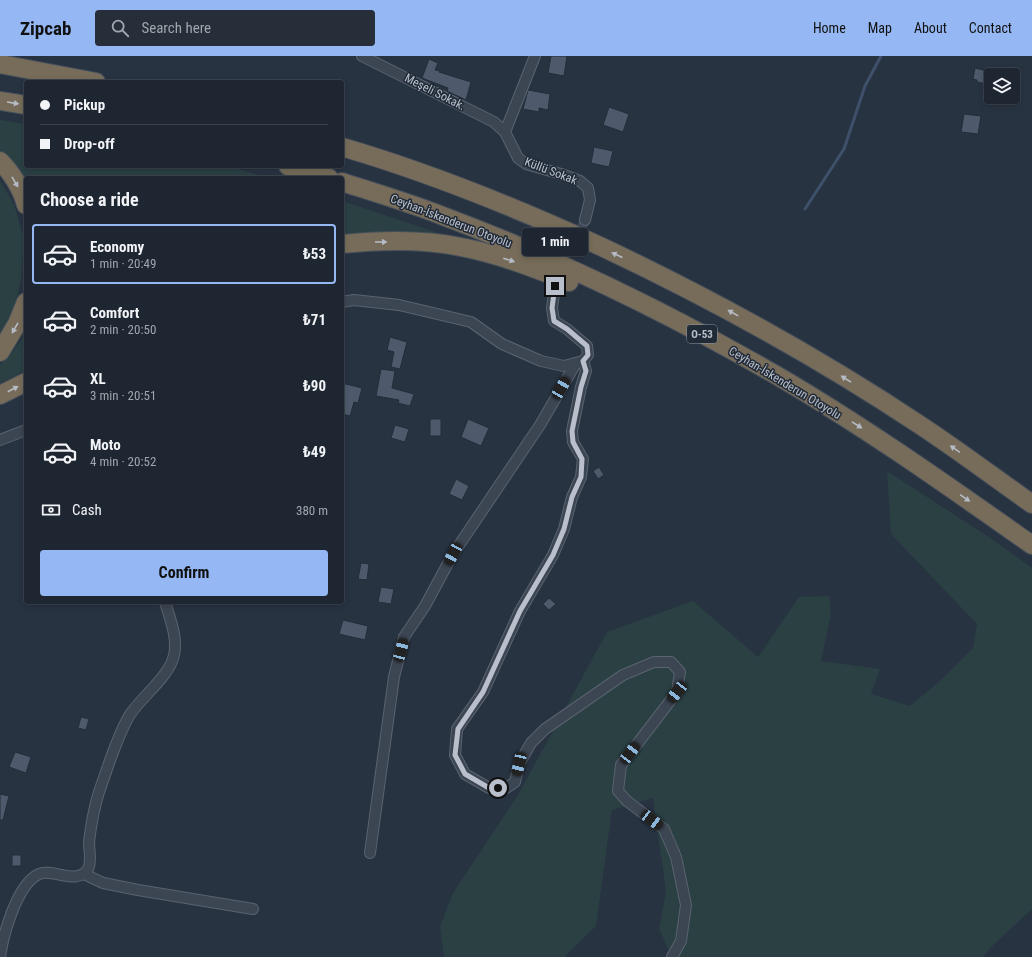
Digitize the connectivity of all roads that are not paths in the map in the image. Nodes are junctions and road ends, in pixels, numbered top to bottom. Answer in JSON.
{"nodes":[{"id":1,"x":362,"y":56,"type":"edge"},
{"id":2,"x":535,"y":56,"type":"edge"},
{"id":3,"x":0,"y":64,"type":"edge"},
{"id":4,"x":0,"y":67,"type":"edge"},
{"id":5,"x":79,"y":80,"type":"edge"},
{"id":6,"x":85,"y":80,"type":"edge"},
{"id":7,"x":0,"y":101,"type":"edge"},
{"id":8,"x":24,"y":105,"type":"edge"},
{"id":9,"x":505,"y":132,"type":"junction"},
{"id":10,"x":344,"y":148,"type":"edge"},
{"id":11,"x":0,"y":161,"type":"edge"},
{"id":12,"x":295,"y":168,"type":"edge"},
{"id":13,"x":322,"y":176,"type":"edge"},
{"id":14,"x":344,"y":183,"type":"edge"},
{"id":15,"x":24,"y":200,"type":"edge"},
{"id":16,"x":584,"y":220,"type":"tunnel mouth"},
{"id":17,"x":344,"y":244,"type":"edge"},
{"id":18,"x":555,"y":286,"type":"dead end"},
{"id":19,"x":344,"y":302,"type":"edge"},
{"id":20,"x":24,"y":308,"type":"edge"},
{"id":21,"x":0,"y":352,"type":"edge"},
{"id":22,"x":579,"y":362,"type":"junction"},
{"id":23,"x":777,"y":376,"type":"junction"},
{"id":24,"x":24,"y":383,"type":"edge"},
{"id":25,"x":0,"y":395,"type":"edge"},
{"id":26,"x":24,"y":431,"type":"edge"},
{"id":27,"x":0,"y":440,"type":"edge"},
{"id":28,"x":1032,"y":504,"type":"edge"},
{"id":29,"x":1032,"y":545,"type":"edge"},
{"id":30,"x":166,"y":604,"type":"edge"},
{"id":31,"x":370,"y":853,"type":"dead end"},
{"id":32,"x":84,"y":874,"type":"junction"},
{"id":33,"x":253,"y":909,"type":"dead end"},
{"id":34,"x":0,"y":957,"type":"edge"},
{"id":35,"x":672,"y":957,"type":"edge"}],
"edges":[{"from":1,"to":9,"type":"street","name":"Meşeli Sokak."},
{"from":2,"to":9,"type":"street"},
{"from":3,"to":6,"type":"highway"},
{"from":4,"to":5,"type":"highway"},
{"from":7,"to":8,"type":"highway","one_way":true},
{"from":9,"to":16,"type":"street","name":"Küllü Sokak"},
{"from":28,"to":10,"type":"highway","one_way":true},
{"from":11,"to":15,"type":"highway","one_way":true},
{"from":12,"to":13,"type":"highway"},
{"from":14,"to":23,"type":"highway","name":"Ceyhan-İskenderun Otoyolu","number":"O-53"},
{"from":17,"to":23,"type":"highway","one_way":true},
{"from":18,"to":22,"type":"street"},
{"from":19,"to":22,"type":"street"},
{"from":20,"to":21,"type":"highway","one_way":true},
{"from":22,"to":31,"type":"street"},
{"from":22,"to":35,"type":"street"},
{"from":23,"to":29,"type":"highway","name":"Ceyhan-İskenderun Otoyolu","number":"O-53","one_way":true},
{"from":25,"to":24,"type":"highway","one_way":true},
{"from":26,"to":27,"type":"street"},
{"from":30,"to":32,"type":"street"},
{"from":32,"to":33,"type":"street"},
{"from":32,"to":34,"type":"street"}]}
